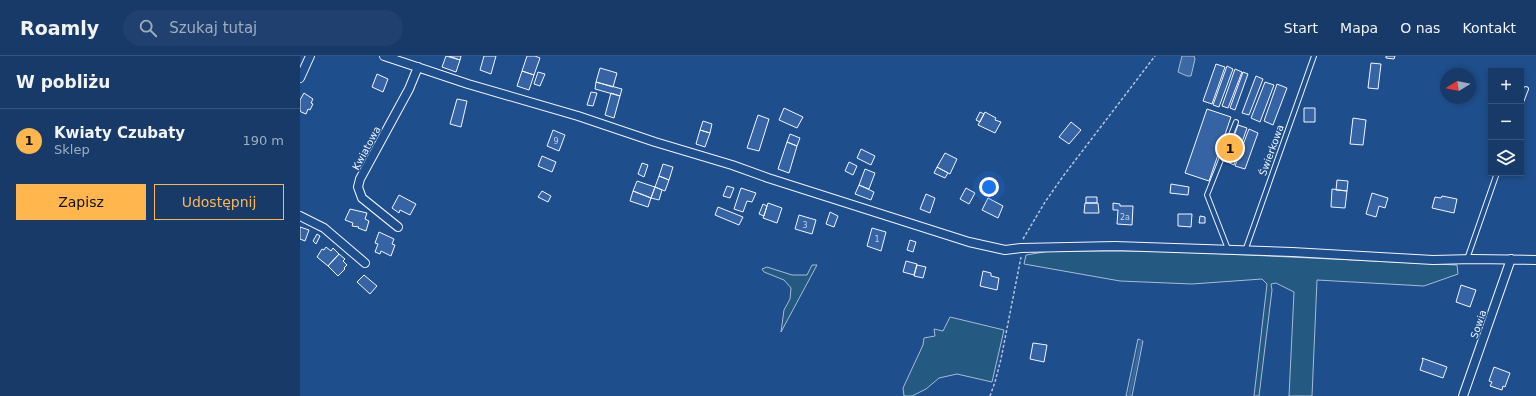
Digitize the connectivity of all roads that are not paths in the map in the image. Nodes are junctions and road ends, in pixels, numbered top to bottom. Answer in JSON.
{"nodes":[{"id":1,"x":310,"y":56,"type":"edge"},
{"id":2,"x":384,"y":56,"type":"edge"},
{"id":3,"x":1314,"y":56,"type":"edge"},
{"id":4,"x":418,"y":67,"type":"junction"},
{"id":5,"x":300,"y":78,"type":"edge"},
{"id":6,"x":1526,"y":89,"type":"dead end"},
{"id":7,"x":1524,"y":94,"type":"edge"},
{"id":8,"x":1236,"y":122,"type":"dead end"},
{"id":9,"x":1496,"y":176,"type":"edge"},
{"id":10,"x":300,"y":216,"type":"edge"},
{"id":11,"x":398,"y":227,"type":"dead end"},
{"id":12,"x":1228,"y":250,"type":"junction"},
{"id":13,"x":1245,"y":251,"type":"junction"},
{"id":14,"x":1467,"y":259,"type":"junction"},
{"id":15,"x":1511,"y":259,"type":"junction"},
{"id":16,"x":1536,"y":260,"type":"edge"},
{"id":17,"x":364,"y":263,"type":"dead end"},
{"id":18,"x":1463,"y":396,"type":"edge"}],
"edges":[{"from":1,"to":5,"type":"street"},
{"from":2,"to":4,"type":"street"},
{"from":3,"to":13,"type":"lane","name":"Świerkowa"},
{"from":4,"to":11,"type":"street","name":"Kwiatowa"},
{"from":4,"to":12,"type":"street"},
{"from":6,"to":7,"type":"lane"},
{"from":8,"to":12,"type":"lane"},
{"from":9,"to":14,"type":"lane"},
{"from":10,"to":17,"type":"street"},
{"from":12,"to":13,"type":"street"},
{"from":13,"to":14,"type":"street"},
{"from":14,"to":15,"type":"street"},
{"from":15,"to":16,"type":"street"},
{"from":15,"to":18,"type":"street","name":"Sowia"}]}
